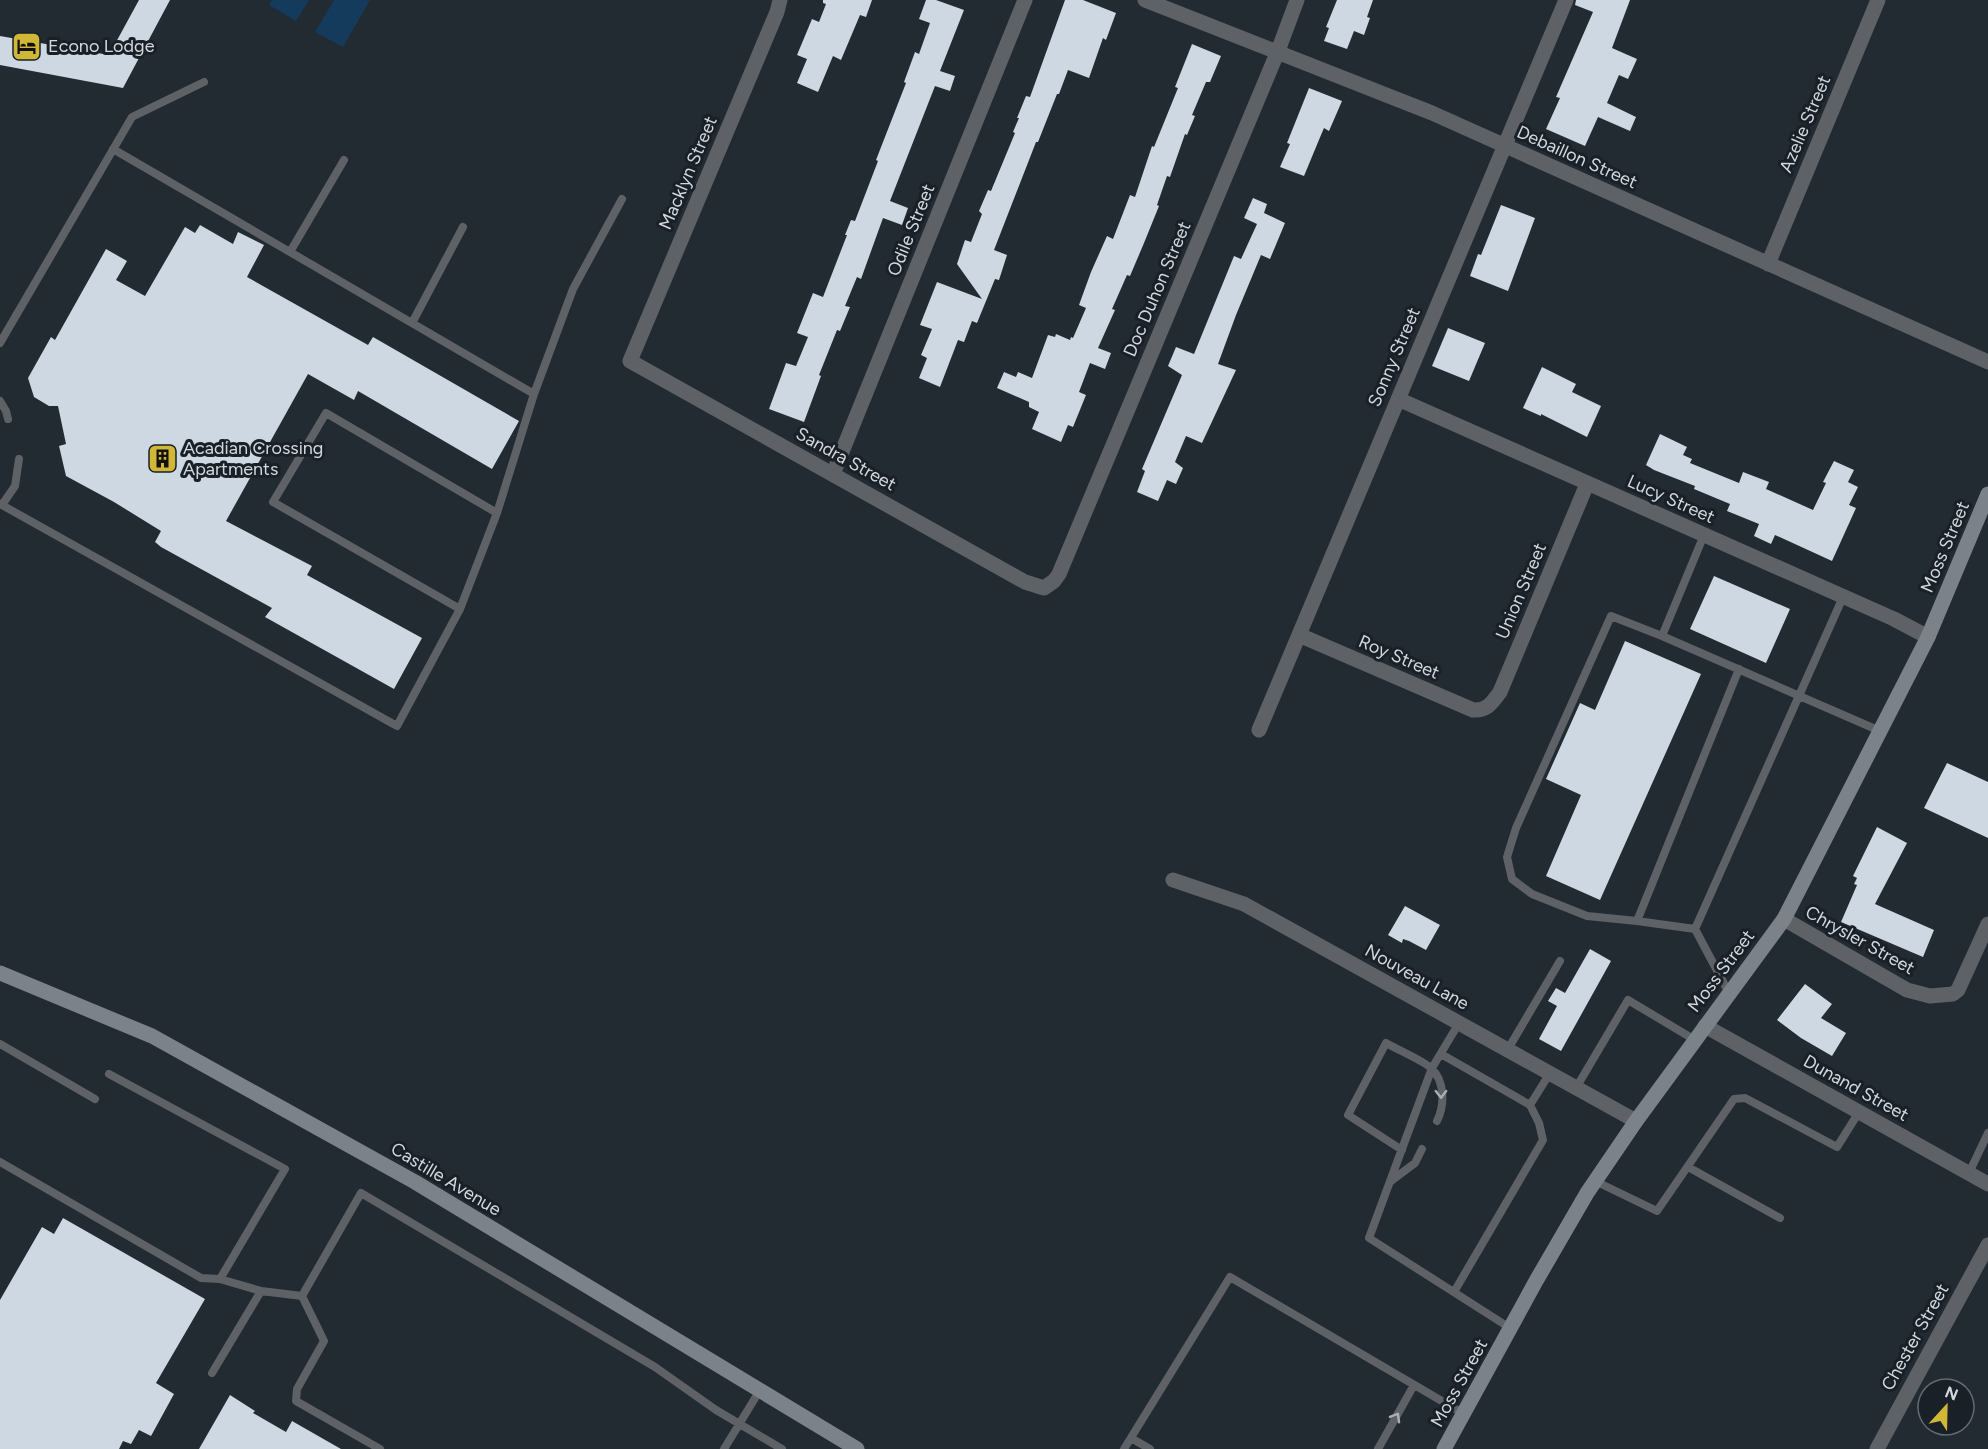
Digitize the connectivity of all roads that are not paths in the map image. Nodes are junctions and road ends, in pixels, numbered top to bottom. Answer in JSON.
{"nodes":[{"id":1,"x":780,"y":0,"type":"edge"},
{"id":2,"x":1025,"y":0,"type":"edge"},
{"id":3,"x":1145,"y":0,"type":"edge"},
{"id":4,"x":1297,"y":0,"type":"edge"},
{"id":5,"x":1566,"y":0,"type":"edge"},
{"id":6,"x":1878,"y":0,"type":"edge"},
{"id":7,"x":1278,"y":51,"type":"junction"},
{"id":8,"x":204,"y":82,"type":"dead end"},
{"id":9,"x":1504,"y":146,"type":"junction"},
{"id":10,"x":113,"y":149,"type":"junction"},
{"id":11,"x":344,"y":160,"type":"dead end"},
{"id":12,"x":622,"y":199,"type":"dead end"},
{"id":13,"x":463,"y":227,"type":"dead end"},
{"id":14,"x":290,"y":252,"type":"junction"},
{"id":15,"x":1768,"y":264,"type":"junction"},
{"id":16,"x":412,"y":323,"type":"junction"},
{"id":17,"x":0,"y":343,"type":"edge"},
{"id":18,"x":630,"y":362,"type":"joint"},
{"id":19,"x":1988,"y":362,"type":"edge"},
{"id":20,"x":534,"y":394,"type":"junction"},
{"id":21,"x":1398,"y":399,"type":"junction"},
{"id":22,"x":0,"y":401,"type":"edge"},
{"id":23,"x":8,"y":419,"type":"dead end"},
{"id":24,"x":19,"y":459,"type":"dead end"},
{"id":25,"x":833,"y":474,"type":"junction"},
{"id":26,"x":1587,"y":484,"type":"junction"},
{"id":27,"x":1987,"y":499,"type":"edge"},
{"id":28,"x":1,"y":504,"type":"edge"},
{"id":29,"x":496,"y":513,"type":"junction"},
{"id":30,"x":1704,"y":535,"type":"junction"},
{"id":31,"x":1044,"y":588,"type":"joint"},
{"id":32,"x":1843,"y":597,"type":"junction"},
{"id":33,"x":460,"y":609,"type":"junction"},
{"id":34,"x":1299,"y":635,"type":"junction"},
{"id":35,"x":1662,"y":636,"type":"junction"},
{"id":36,"x":1928,"y":637,"type":"junction"},
{"id":37,"x":1739,"y":669,"type":"junction"},
{"id":38,"x":1799,"y":696,"type":"junction"},
{"id":39,"x":1485,"y":709,"type":"joint"},
{"id":40,"x":1259,"y":730,"type":"dead end"},
{"id":41,"x":1880,"y":731,"type":"junction"},
{"id":42,"x":1173,"y":880,"type":"dead end"},
{"id":43,"x":1784,"y":919,"type":"junction"},
{"id":44,"x":1637,"y":921,"type":"junction"},
{"id":45,"x":1988,"y":924,"type":"edge"},
{"id":46,"x":1695,"y":929,"type":"junction"},
{"id":47,"x":1560,"y":961,"type":"dead end"},
{"id":48,"x":0,"y":973,"type":"edge"},
{"id":49,"x":1729,"y":993,"type":"junction"},
{"id":50,"x":1459,"y":1023,"type":"junction"},
{"id":51,"x":1705,"y":1026,"type":"junction"},
{"id":52,"x":1695,"y":1040,"type":"junction"},
{"id":53,"x":0,"y":1044,"type":"edge"},
{"id":54,"x":1508,"y":1049,"type":"junction"},
{"id":55,"x":1441,"y":1054,"type":"junction"},
{"id":56,"x":1432,"y":1068,"type":"junction"},
{"id":57,"x":1550,"y":1073,"type":"junction"},
{"id":58,"x":109,"y":1074,"type":"dead end"},
{"id":59,"x":1576,"y":1088,"type":"junction"},
{"id":60,"x":95,"y":1099,"type":"dead end"},
{"id":61,"x":1530,"y":1105,"type":"junction"},
{"id":62,"x":1859,"y":1112,"type":"junction"},
{"id":63,"x":1437,"y":1121,"type":"dead end"},
{"id":64,"x":1636,"y":1121,"type":"junction"},
{"id":65,"x":1988,"y":1133,"type":"edge"},
{"id":66,"x":1422,"y":1149,"type":"dead end"},
{"id":67,"x":1402,"y":1150,"type":"junction"},
{"id":68,"x":0,"y":1162,"type":"edge"},
{"id":69,"x":1688,"y":1167,"type":"junction"},
{"id":70,"x":1969,"y":1173,"type":"junction"},
{"id":71,"x":1391,"y":1180,"type":"junction"},
{"id":72,"x":1595,"y":1181,"type":"junction"},
{"id":73,"x":1988,"y":1184,"type":"edge"},
{"id":74,"x":1780,"y":1218,"type":"dead end"},
{"id":75,"x":1988,"y":1245,"type":"edge"},
{"id":76,"x":220,"y":1279,"type":"junction"},
{"id":77,"x":261,"y":1291,"type":"junction"},
{"id":78,"x":1454,"y":1292,"type":"junction"},
{"id":79,"x":302,"y":1296,"type":"junction"},
{"id":80,"x":1510,"y":1328,"type":"junction"},
{"id":81,"x":212,"y":1373,"type":"dead end"},
{"id":82,"x":1414,"y":1385,"type":"junction"},
{"id":83,"x":760,"y":1390,"type":"junction"},
{"id":84,"x":1464,"y":1414,"type":"junction"},
{"id":85,"x":740,"y":1424,"type":"junction"},
{"id":86,"x":1131,"y":1438,"type":"junction"},
{"id":87,"x":380,"y":1449,"type":"edge"},
{"id":88,"x":724,"y":1449,"type":"edge"},
{"id":89,"x":782,"y":1449,"type":"edge"},
{"id":90,"x":857,"y":1449,"type":"edge"},
{"id":91,"x":1124,"y":1449,"type":"edge"},
{"id":92,"x":1150,"y":1449,"type":"edge"},
{"id":93,"x":1378,"y":1449,"type":"edge"},
{"id":94,"x":1444,"y":1449,"type":"edge"},
{"id":95,"x":1876,"y":1449,"type":"edge"}],
"edges":[{"from":1,"to":18,"type":"street","name":"Macklyn Street"},
{"from":2,"to":25,"type":"street","name":"Odile Street"},
{"from":3,"to":7,"type":"street","name":"Debaillon Street"},
{"from":4,"to":7,"type":"street","name":"Doc Duhon Street"},
{"from":5,"to":9,"type":"street","name":"Sonny Street"},
{"from":6,"to":15,"type":"street","name":"Azelie Street"},
{"from":7,"to":9,"type":"street","name":"Debaillon Street"},
{"from":7,"to":31,"type":"street","name":"Doc Duhon Street"},
{"from":8,"to":10,"type":"lane"},
{"from":9,"to":15,"type":"street","name":"Debaillon Street"},
{"from":9,"to":21,"type":"street","name":"Sonny Street"},
{"from":10,"to":14,"type":"lane"},
{"from":10,"to":17,"type":"lane"},
{"from":11,"to":14,"type":"lane"},
{"from":12,"to":20,"type":"lane"},
{"from":13,"to":16,"type":"lane"},
{"from":14,"to":16,"type":"lane"},
{"from":15,"to":19,"type":"street","name":"Debaillon Street"},
{"from":16,"to":20,"type":"lane"},
{"from":18,"to":25,"type":"street","name":"Sandra Street"},
{"from":20,"to":29,"type":"lane"},
{"from":21,"to":26,"type":"street","name":"Lucy Street"},
{"from":21,"to":34,"type":"street","name":"Sonny Street"},
{"from":22,"to":23,"type":"lane"},
{"from":24,"to":28,"type":"lane"},
{"from":25,"to":31,"type":"street","name":"Sandra Street"},
{"from":26,"to":30,"type":"street","name":"Lucy Street"},
{"from":26,"to":39,"type":"street","name":"Union Street"},
{"from":27,"to":36,"type":"main road","name":"Moss Street"},
{"from":28,"to":33,"type":"lane"},
{"from":29,"to":33,"type":"lane"},
{"from":29,"to":33,"type":"lane"},
{"from":30,"to":32,"type":"street","name":"Lucy Street"},
{"from":30,"to":35,"type":"lane"},
{"from":32,"to":36,"type":"street","name":"Lucy Street"},
{"from":32,"to":38,"type":"lane"},
{"from":34,"to":39,"type":"street","name":"Roy Street"},
{"from":34,"to":40,"type":"street","name":"Sonny Street"},
{"from":35,"to":37,"type":"lane"},
{"from":35,"to":44,"type":"lane"},
{"from":36,"to":41,"type":"main road","name":"Moss Street"},
{"from":37,"to":38,"type":"lane"},
{"from":37,"to":44,"type":"lane"},
{"from":38,"to":41,"type":"lane"},
{"from":38,"to":46,"type":"lane"},
{"from":41,"to":43,"type":"main road","name":"Moss Street"},
{"from":42,"to":50,"type":"street","name":"Nouveau Lane"},
{"from":43,"to":45,"type":"street","name":"Chrysler Street"},
{"from":43,"to":49,"type":"main road","name":"Moss Street"},
{"from":44,"to":46,"type":"lane"},
{"from":46,"to":49,"type":"lane"},
{"from":47,"to":54,"type":"lane"},
{"from":48,"to":83,"type":"main road","name":"Castille Avenue"},
{"from":49,"to":51,"type":"main road","name":"Moss Street"},
{"from":50,"to":54,"type":"street","name":"Nouveau Lane"},
{"from":50,"to":55,"type":"lane"},
{"from":51,"to":52,"type":"main road","name":"Moss Street"},
{"from":51,"to":62,"type":"street","name":"Dunand Street"},
{"from":52,"to":59,"type":"lane"},
{"from":52,"to":64,"type":"main road","name":"Moss Street"},
{"from":53,"to":60,"type":"lane"},
{"from":54,"to":57,"type":"street","name":"Nouveau Lane"},
{"from":55,"to":56,"type":"lane"},
{"from":55,"to":61,"type":"lane"},
{"from":56,"to":63,"type":"lane","one_way":true},
{"from":56,"to":67,"type":"lane"},
{"from":56,"to":67,"type":"lane"},
{"from":57,"to":59,"type":"street","name":"Nouveau Lane"},
{"from":57,"to":61,"type":"lane"},
{"from":58,"to":76,"type":"lane"},
{"from":59,"to":64,"type":"street","name":"Nouveau Lane"},
{"from":61,"to":78,"type":"lane"},
{"from":62,"to":69,"type":"lane"},
{"from":62,"to":70,"type":"street","name":"Dunand Street"},
{"from":64,"to":72,"type":"main road","name":"Moss Street"},
{"from":65,"to":70,"type":"lane"},
{"from":66,"to":71,"type":"lane"},
{"from":67,"to":71,"type":"lane"},
{"from":68,"to":76,"type":"lane"},
{"from":69,"to":72,"type":"lane"},
{"from":69,"to":74,"type":"lane"},
{"from":70,"to":73,"type":"street","name":"Dunand Street"},
{"from":71,"to":78,"type":"lane"},
{"from":72,"to":80,"type":"main road","name":"Moss Street"},
{"from":75,"to":95,"type":"street","name":"Chester Street"},
{"from":76,"to":77,"type":"lane"},
{"from":77,"to":79,"type":"lane"},
{"from":77,"to":81,"type":"lane"},
{"from":78,"to":80,"type":"lane"},
{"from":79,"to":85,"type":"lane"},
{"from":79,"to":87,"type":"lane"},
{"from":80,"to":84,"type":"main road","name":"Moss Street"},
{"from":82,"to":84,"type":"lane"},
{"from":82,"to":86,"type":"lane"},
{"from":93,"to":82,"type":"lane","one_way":true},
{"from":83,"to":85,"type":"lane"},
{"from":83,"to":90,"type":"main road","name":"Castille Avenue"},
{"from":84,"to":94,"type":"main road","name":"Moss Street"},
{"from":85,"to":88,"type":"lane"},
{"from":85,"to":89,"type":"lane"},
{"from":86,"to":91,"type":"lane"},
{"from":86,"to":92,"type":"lane"}]}
